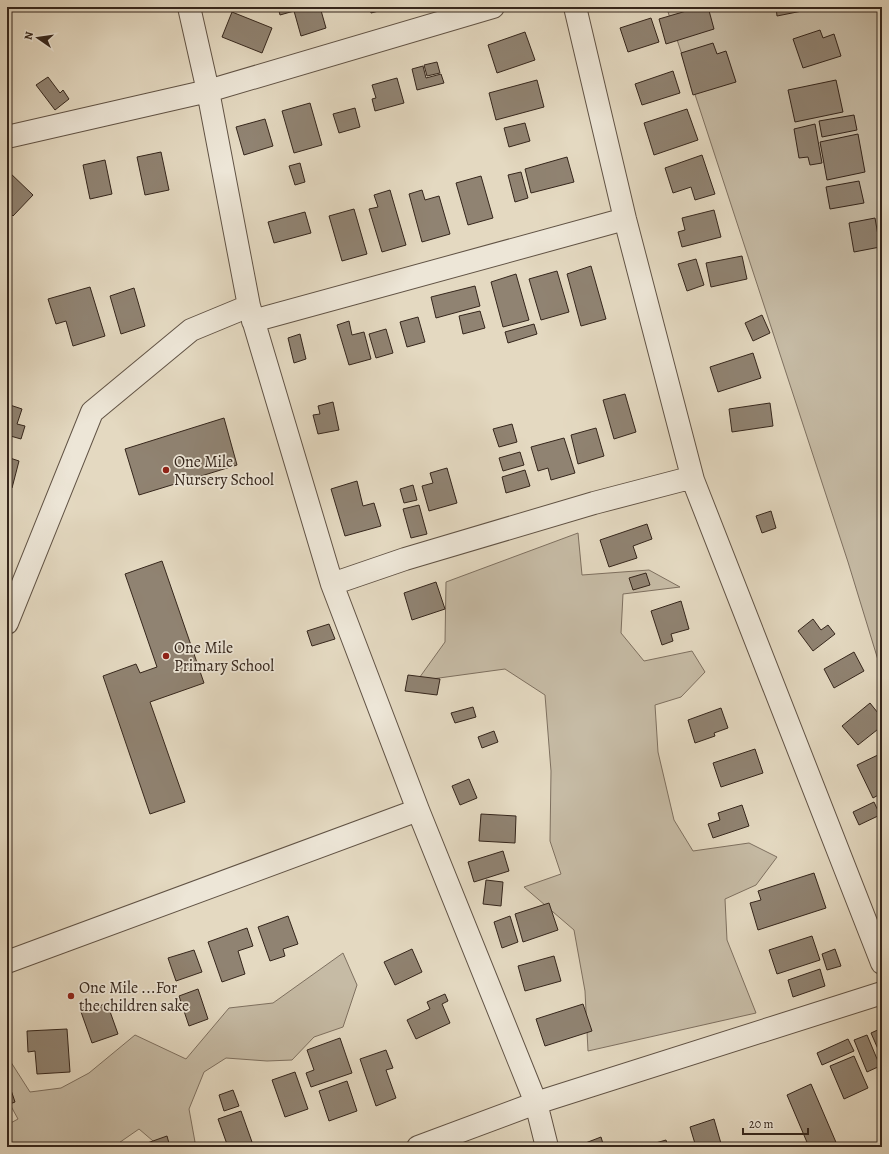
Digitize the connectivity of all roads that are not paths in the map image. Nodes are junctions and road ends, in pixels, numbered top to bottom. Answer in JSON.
{"nodes":[{"id":1,"x":189,"y":7,"type":"edge"},
{"id":2,"x":493,"y":7,"type":"edge"},
{"id":3,"x":575,"y":7,"type":"edge"},
{"id":4,"x":208,"y":91,"type":"junction"},
{"id":5,"x":7,"y":137,"type":"edge"},
{"id":6,"x":625,"y":219,"type":"junction"},
{"id":7,"x":251,"y":314,"type":"junction"},
{"id":8,"x":693,"y":480,"type":"junction"},
{"id":9,"x":332,"y":584,"type":"junction"},
{"id":10,"x":7,"y":623,"type":"edge"},
{"id":11,"x":418,"y":810,"type":"junction"},
{"id":12,"x":7,"y":962,"type":"edge"},
{"id":13,"x":882,"y":963,"type":"edge"},
{"id":14,"x":882,"y":993,"type":"edge"},
{"id":15,"x":536,"y":1103,"type":"junction"},
{"id":16,"x":418,"y":1147,"type":"edge"},
{"id":17,"x":547,"y":1147,"type":"edge"}],
"edges":[{"from":1,"to":4,"type":"street"},
{"from":2,"to":4,"type":"street"},
{"from":3,"to":6,"type":"street"},
{"from":4,"to":5,"type":"street"},
{"from":4,"to":7,"type":"street"},
{"from":6,"to":7,"type":"street"},
{"from":6,"to":8,"type":"street"},
{"from":7,"to":9,"type":"street"},
{"from":7,"to":10,"type":"street"},
{"from":8,"to":9,"type":"street"},
{"from":8,"to":13,"type":"street"},
{"from":9,"to":11,"type":"street"},
{"from":11,"to":12,"type":"street"},
{"from":11,"to":15,"type":"street"},
{"from":14,"to":15,"type":"street"},
{"from":15,"to":16,"type":"street"},
{"from":15,"to":17,"type":"street"}]}
